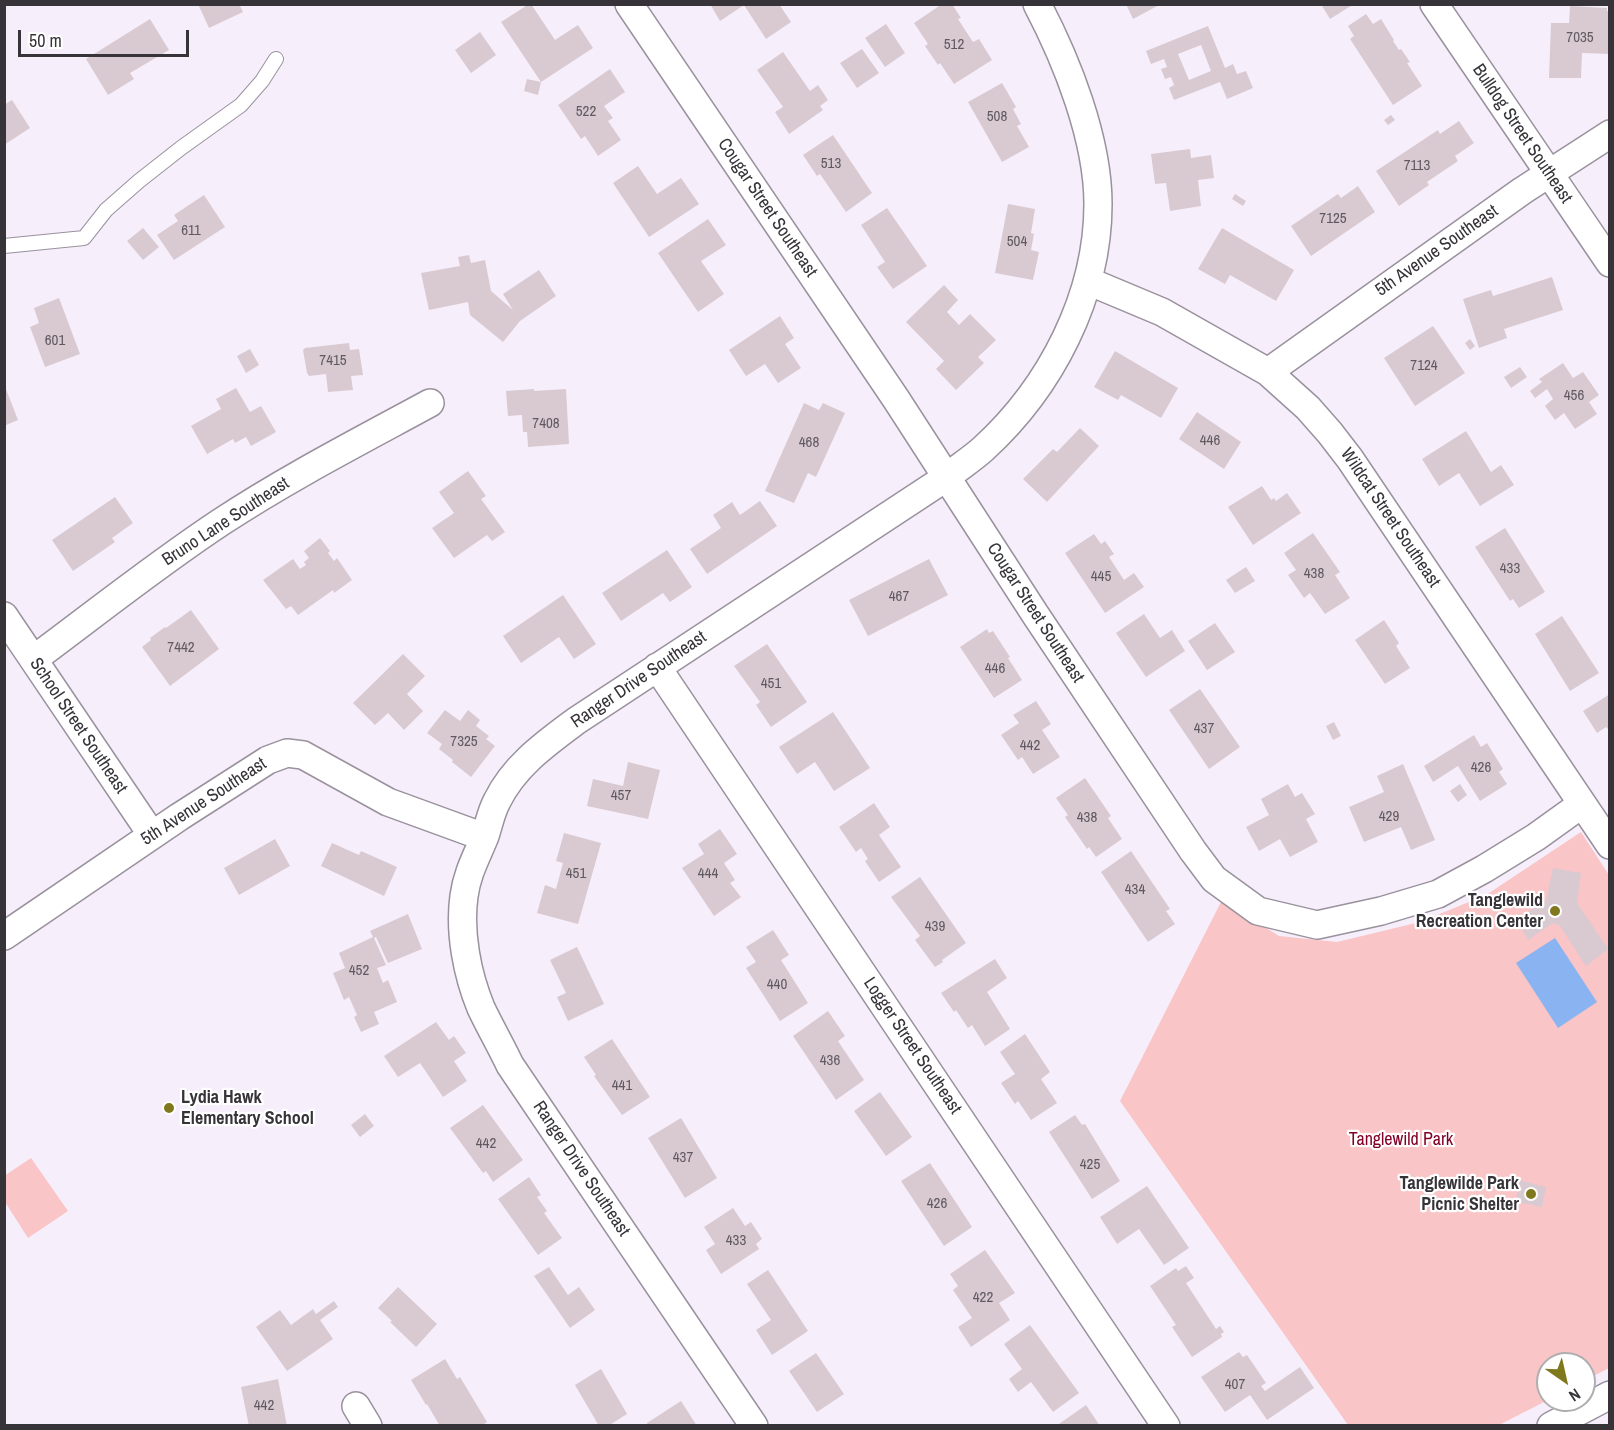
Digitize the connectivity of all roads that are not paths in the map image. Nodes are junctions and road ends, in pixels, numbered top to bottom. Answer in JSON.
{"nodes":[{"id":1,"x":629,"y":4,"type":"edge"},
{"id":2,"x":1037,"y":4,"type":"edge"},
{"id":3,"x":1434,"y":4,"type":"edge"},
{"id":4,"x":276,"y":59,"type":"dead end"},
{"id":5,"x":1610,"y":134,"type":"edge"},
{"id":6,"x":1549,"y":173,"type":"junction"},
{"id":7,"x":4,"y":246,"type":"edge"},
{"id":8,"x":1610,"y":263,"type":"edge"},
{"id":9,"x":1088,"y":281,"type":"junction"},
{"id":10,"x":1268,"y":372,"type":"junction"},
{"id":11,"x":430,"y":403,"type":"dead end"},
{"id":12,"x":947,"y":477,"type":"junction"},
{"id":13,"x":4,"y":616,"type":"edge"},
{"id":14,"x":34,"y":659,"type":"junction"},
{"id":15,"x":657,"y":667,"type":"junction"},
{"id":16,"x":1582,"y":804,"type":"junction"},
{"id":17,"x":152,"y":835,"type":"junction"},
{"id":18,"x":484,"y":837,"type":"junction"},
{"id":19,"x":1610,"y":845,"type":"edge"},
{"id":20,"x":4,"y":936,"type":"edge"},
{"id":21,"x":1610,"y":1395,"type":"edge"},
{"id":22,"x":754,"y":1425,"type":"edge"},
{"id":23,"x":1166,"y":1425,"type":"edge"},
{"id":24,"x":1551,"y":1425,"type":"edge"}],
"edges":[{"from":1,"to":12,"type":"street","name":"Cougar Street Southeast"},
{"from":2,"to":9,"type":"street","name":"Ranger Drive Southeast"},
{"from":3,"to":6,"type":"street","name":"Bulldog Street Southeast"},
{"from":4,"to":7,"type":"lane"},
{"from":5,"to":6,"type":"street","name":"5th Avenue Southeast"},
{"from":6,"to":8,"type":"street","name":"Bulldog Street Southeast"},
{"from":6,"to":10,"type":"street","name":"5th Avenue Southeast"},
{"from":9,"to":10,"type":"street","name":"Wildcat Street Southeast"},
{"from":9,"to":12,"type":"street","name":"Ranger Drive Southeast"},
{"from":10,"to":16,"type":"street","name":"Wildcat Street Southeast"},
{"from":11,"to":14,"type":"street","name":"Bruno Lane Southeast"},
{"from":12,"to":15,"type":"street","name":"Ranger Drive Southeast"},
{"from":12,"to":16,"type":"street","name":"Cougar Street Southeast"},
{"from":13,"to":14,"type":"street","name":"School Street Southeast"},
{"from":14,"to":17,"type":"street","name":"School Street Southeast"},
{"from":15,"to":18,"type":"street","name":"Ranger Drive Southeast"},
{"from":15,"to":23,"type":"street","name":"Logger Street Southeast"},
{"from":16,"to":19,"type":"street","name":"Wildcat Street Southeast"},
{"from":17,"to":18,"type":"street","name":"5th Avenue Southeast"},
{"from":17,"to":20,"type":"street","name":"5th Avenue Southeast"},
{"from":18,"to":22,"type":"street","name":"Ranger Drive Southeast"},
{"from":21,"to":24,"type":"street"}]}
